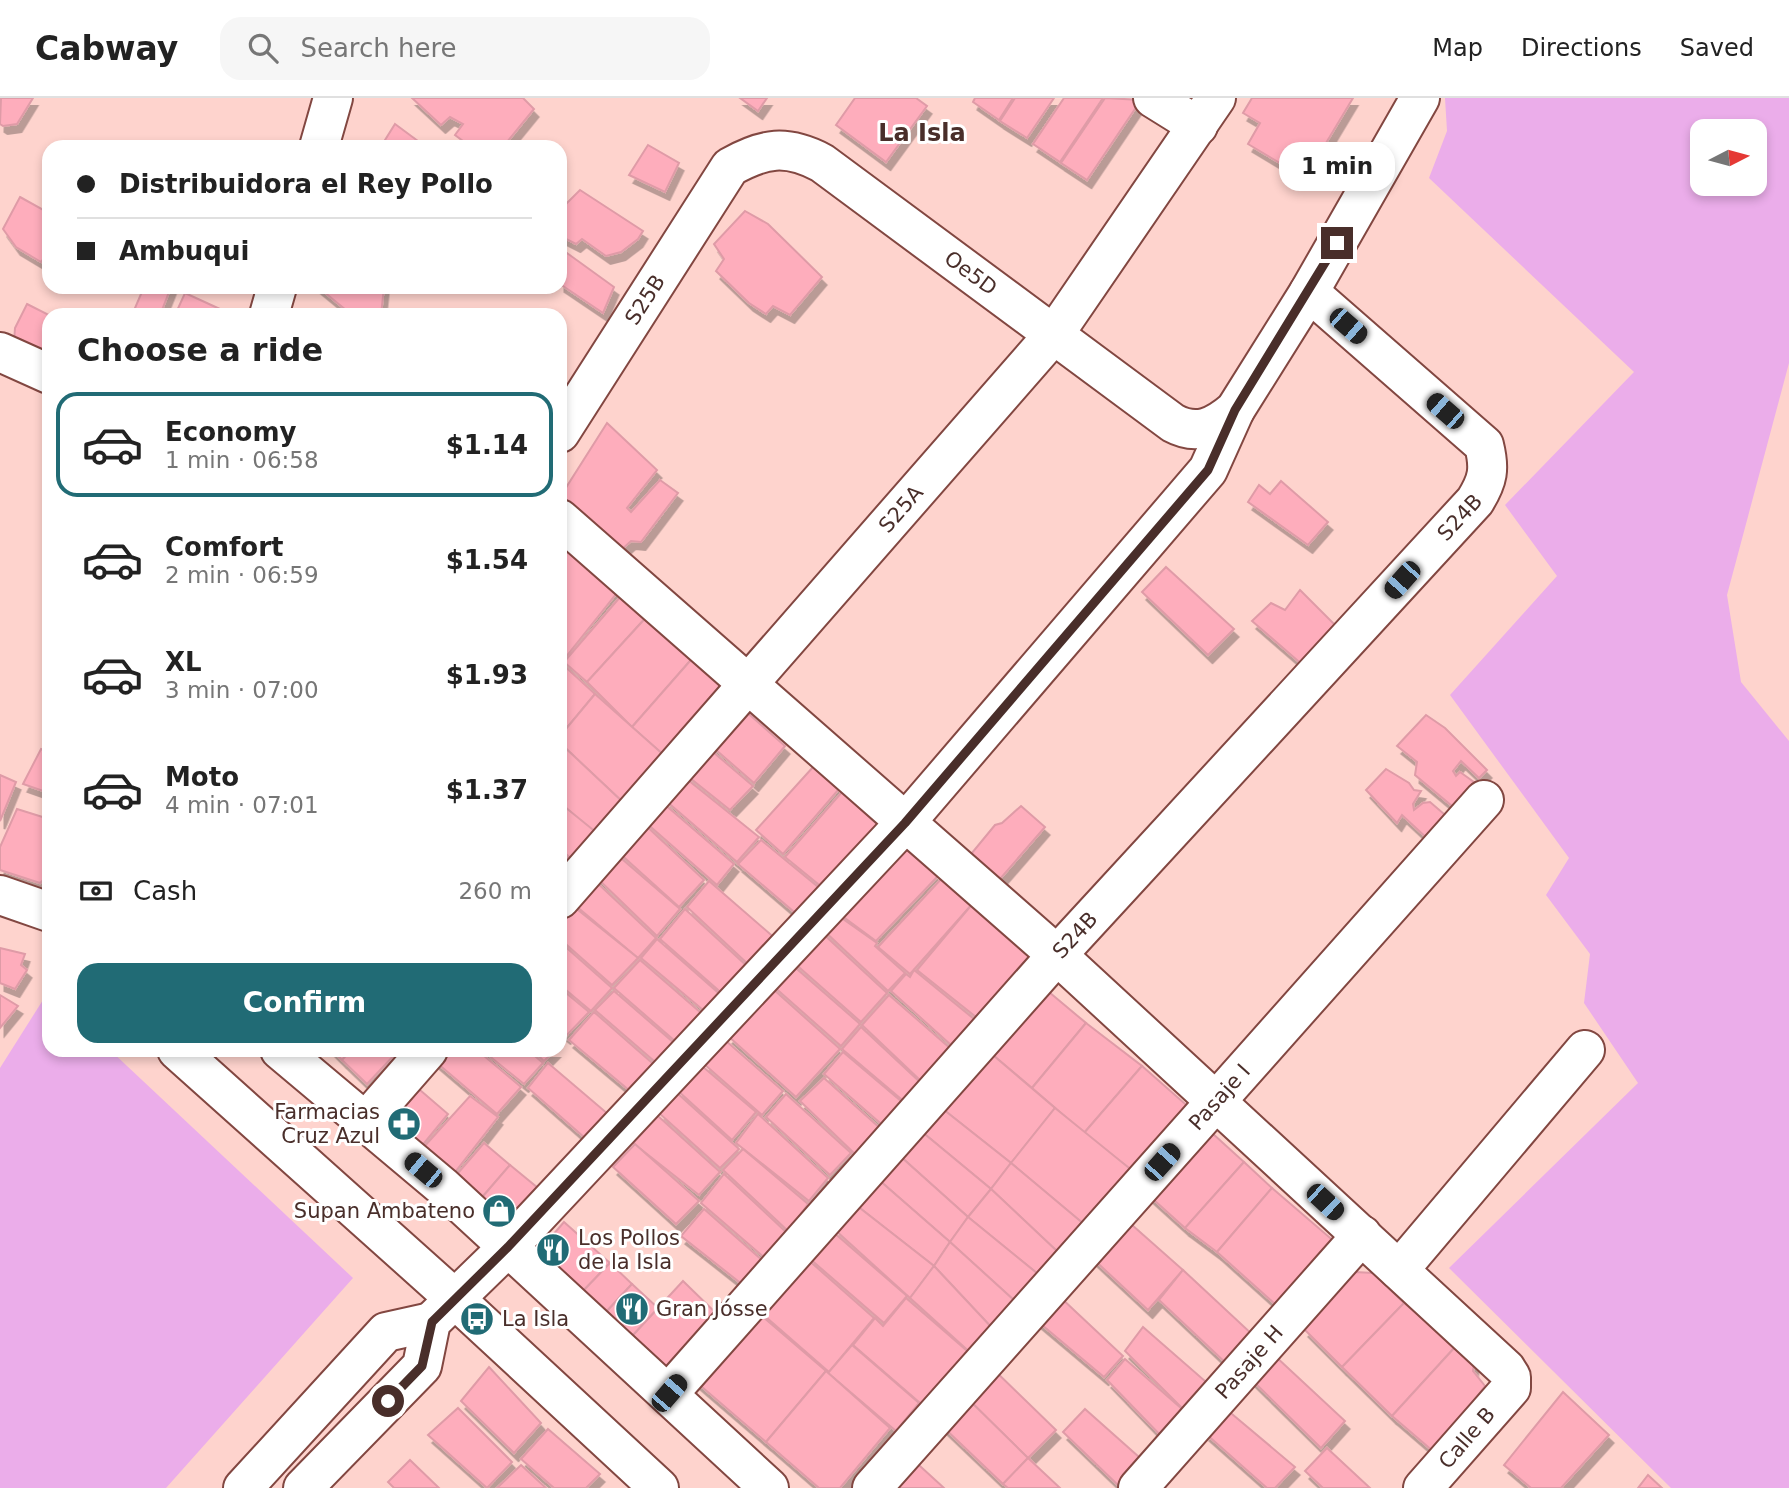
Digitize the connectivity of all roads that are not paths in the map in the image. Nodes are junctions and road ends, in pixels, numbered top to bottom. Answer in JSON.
{"nodes":[{"id":1,"x":333,"y":98,"type":"edge"},
{"id":2,"x":1153,"y":98,"type":"edge"},
{"id":3,"x":1420,"y":98,"type":"edge"},
{"id":4,"x":1207,"y":112,"type":"edge"},
{"id":5,"x":321,"y":140,"type":"edge"},
{"id":6,"x":730,"y":167,"type":"joint"},
{"id":7,"x":1309,"y":292,"type":"junction"},
{"id":8,"x":1055,"y":333,"type":"junction"},
{"id":9,"x":0,"y":352,"type":"edge"},
{"id":10,"x":42,"y":371,"type":"edge"},
{"id":11,"x":1219,"y":420,"type":"junction"},
{"id":12,"x":567,"y":422,"type":"edge"},
{"id":13,"x":567,"y":525,"type":"edge"},
{"id":14,"x":747,"y":685,"type":"junction"},
{"id":15,"x":1484,"y":800,"type":"dead end"},
{"id":16,"x":905,"y":823,"type":"junction"},
{"id":17,"x":567,"y":891,"type":"edge"},
{"id":18,"x":0,"y":895,"type":"edge"},
{"id":19,"x":42,"y":910,"type":"edge"},
{"id":20,"x":1058,"y":955,"type":"junction"},
{"id":21,"x":1584,"y":1050,"type":"dead end"},
{"id":22,"x":184,"y":1057,"type":"edge"},
{"id":23,"x":288,"y":1057,"type":"edge"},
{"id":24,"x":422,"y":1057,"type":"edge"},
{"id":25,"x":1216,"y":1101,"type":"junction"},
{"id":26,"x":366,"y":1121,"type":"junction"},
{"id":27,"x":1362,"y":1235,"type":"junction"},
{"id":28,"x":508,"y":1247,"type":"junction"},
{"id":29,"x":1399,"y":1270,"type":"junction"},
{"id":30,"x":443,"y":1310,"type":"junction"},
{"id":31,"x":669,"y":1393,"type":"junction"},
{"id":32,"x":243,"y":1488,"type":"edge"},
{"id":33,"x":303,"y":1488,"type":"edge"},
{"id":34,"x":659,"y":1488,"type":"edge"},
{"id":35,"x":769,"y":1488,"type":"edge"},
{"id":36,"x":872,"y":1488,"type":"edge"},
{"id":37,"x":1138,"y":1488,"type":"edge"},
{"id":38,"x":1423,"y":1488,"type":"edge"}],
"edges":[{"from":1,"to":5,"type":"street"},
{"from":2,"to":4,"type":"street"},
{"from":3,"to":7,"type":"street"},
{"from":4,"to":8,"type":"street","name":"S25A"},
{"from":6,"to":8,"type":"street","name":"Oe5D"},
{"from":6,"to":12,"type":"street","name":"S25B"},
{"from":7,"to":11,"type":"street"},
{"from":7,"to":20,"type":"street","name":"S24B"},
{"from":8,"to":11,"type":"street","name":"Oe5D"},
{"from":8,"to":14,"type":"street","name":"S25A"},
{"from":9,"to":10,"type":"street"},
{"from":11,"to":16,"type":"street"},
{"from":13,"to":14,"type":"street"},
{"from":14,"to":16,"type":"street"},
{"from":14,"to":17,"type":"street","name":"S25A"},
{"from":15,"to":25,"type":"street","name":"Pasaje I"},
{"from":16,"to":20,"type":"street"},
{"from":16,"to":28,"type":"street"},
{"from":18,"to":19,"type":"street"},
{"from":20,"to":25,"type":"street"},
{"from":20,"to":31,"type":"street","name":"S24B"},
{"from":21,"to":29,"type":"street"},
{"from":22,"to":30,"type":"street"},
{"from":23,"to":26,"type":"street"},
{"from":24,"to":26,"type":"street"},
{"from":25,"to":27,"type":"street"},
{"from":25,"to":36,"type":"street","name":"Pasaje I"},
{"from":26,"to":28,"type":"street"},
{"from":27,"to":29,"type":"street"},
{"from":27,"to":37,"type":"street","name":"Pasaje H"},
{"from":28,"to":30,"type":"street"},
{"from":28,"to":31,"type":"street"},
{"from":29,"to":38,"type":"street","name":"Calle B"},
{"from":30,"to":32,"type":"street"},
{"from":30,"to":33,"type":"street"},
{"from":30,"to":34,"type":"street"},
{"from":31,"to":35,"type":"street"}]}
